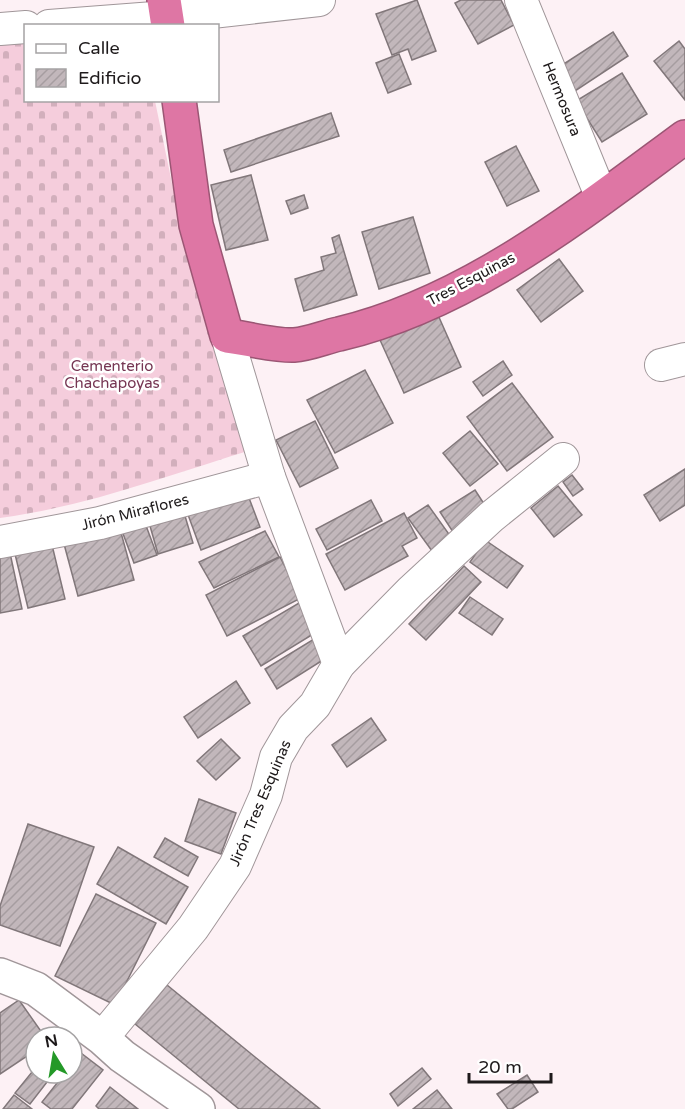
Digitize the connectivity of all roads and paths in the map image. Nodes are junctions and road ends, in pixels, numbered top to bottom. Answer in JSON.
{"nodes":[{"id":1,"x":319,"y":0,"type":"edge"},
{"id":2,"x":521,"y":0,"type":"edge"},
{"id":3,"x":167,"y":14,"type":"edge"},
{"id":4,"x":69,"y":24,"type":"edge"},
{"id":5,"x":24,"y":27,"type":"edge"},
{"id":6,"x":0,"y":29,"type":"edge"},
{"id":7,"x":179,"y":102,"type":"edge"},
{"id":8,"x":685,"y":137,"type":"edge"},
{"id":9,"x":602,"y":198,"type":"junction"},
{"id":10,"x":226,"y":336,"type":"junction"},
{"id":11,"x":563,"y":459,"type":"dead end"},
{"id":12,"x":269,"y":477,"type":"junction"},
{"id":13,"x":0,"y":542,"type":"edge"},
{"id":14,"x":339,"y":664,"type":"junction"},
{"id":15,"x":0,"y":975,"type":"edge"},
{"id":16,"x":102,"y":1038,"type":"junction"},
{"id":17,"x":198,"y":1109,"type":"edge"}],
"edges":[{"from":1,"to":3,"type":"street"},
{"from":2,"to":9,"type":"street","name":"Hermosura"},
{"from":3,"to":4,"type":"street"},
{"from":5,"to":6,"type":"street"},
{"from":7,"to":10,"type":"highway"},
{"from":8,"to":9,"type":"highway","name":"Tres Esquinas"},
{"from":9,"to":10,"type":"highway","name":"Tres Esquinas"},
{"from":10,"to":12,"type":"street"},
{"from":11,"to":14,"type":"street","name":"Jirón Tres Esquinas"},
{"from":12,"to":13,"type":"street","name":"Jirón Miraflores"},
{"from":12,"to":14,"type":"street"},
{"from":14,"to":16,"type":"street","name":"Jirón Tres Esquinas"},
{"from":15,"to":16,"type":"main road"},
{"from":16,"to":17,"type":"main road"}]}
